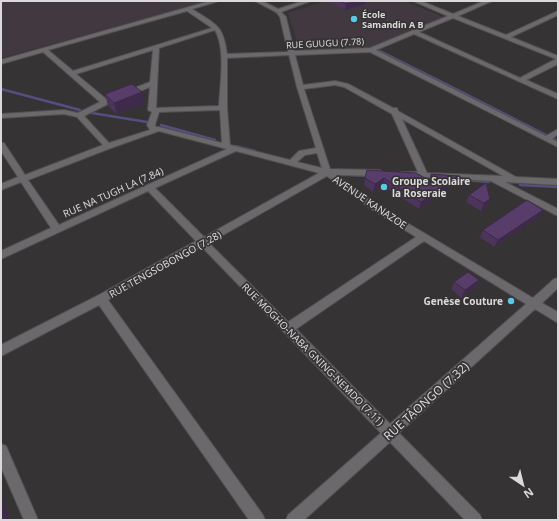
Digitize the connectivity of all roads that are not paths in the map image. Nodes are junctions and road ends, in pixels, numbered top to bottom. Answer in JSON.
{"nodes":[{"id":1,"x":216,"y":1,"type":"edge"},
{"id":2,"x":258,"y":1,"type":"edge"},
{"id":3,"x":308,"y":1,"type":"edge"},
{"id":4,"x":416,"y":1,"type":"edge"},
{"id":5,"x":489,"y":1,"type":"edge"},
{"id":6,"x":188,"y":9,"type":"junction"},
{"id":7,"x":278,"y":11,"type":"junction"},
{"id":8,"x":558,"y":13,"type":"edge"},
{"id":9,"x":453,"y":16,"type":"junction"},
{"id":10,"x":217,"y":28,"type":"junction"},
{"id":11,"x":413,"y":32,"type":"junction"},
{"id":12,"x":506,"y":37,"type":"junction"},
{"id":13,"x":156,"y":48,"type":"junction"},
{"id":14,"x":44,"y":50,"type":"junction"},
{"id":15,"x":371,"y":50,"type":"junction"},
{"id":16,"x":291,"y":53,"type":"junction"},
{"id":17,"x":224,"y":56,"type":"junction"},
{"id":18,"x":558,"y":60,"type":"edge"},
{"id":19,"x":1,"y":62,"type":"edge"},
{"id":20,"x":73,"y":73,"type":"junction"},
{"id":21,"x":521,"y":80,"type":"junction"},
{"id":22,"x":153,"y":83,"type":"junction"},
{"id":23,"x":300,"y":87,"type":"junction"},
{"id":24,"x":558,"y":97,"type":"edge"},
{"id":25,"x":105,"y":102,"type":"junction"},
{"id":26,"x":223,"y":108,"type":"junction"},
{"id":27,"x":394,"y":110,"type":"junction"},
{"id":28,"x":156,"y":111,"type":"junction"},
{"id":29,"x":79,"y":115,"type":"junction"},
{"id":30,"x":1,"y":116,"type":"edge"},
{"id":31,"x":154,"y":130,"type":"junction"},
{"id":32,"x":558,"y":131,"type":"edge"},
{"id":33,"x":546,"y":139,"type":"junction"},
{"id":34,"x":1,"y":145,"type":"edge"},
{"id":35,"x":558,"y":145,"type":"edge"},
{"id":36,"x":108,"y":146,"type":"junction"},
{"id":37,"x":230,"y":148,"type":"junction"},
{"id":38,"x":320,"y":150,"type":"junction"},
{"id":39,"x":291,"y":163,"type":"junction"},
{"id":40,"x":327,"y":172,"type":"junction"},
{"id":41,"x":423,"y":174,"type":"junction"},
{"id":42,"x":24,"y":178,"type":"junction"},
{"id":43,"x":491,"y":178,"type":"junction"},
{"id":44,"x":514,"y":179,"type":"junction"},
{"id":45,"x":558,"y":182,"type":"edge"},
{"id":46,"x":1,"y":187,"type":"edge"},
{"id":47,"x":150,"y":188,"type":"junction"},
{"id":48,"x":558,"y":213,"type":"edge"},
{"id":49,"x":57,"y":230,"type":"junction"},
{"id":50,"x":423,"y":237,"type":"junction"},
{"id":51,"x":203,"y":243,"type":"junction"},
{"id":52,"x":1,"y":255,"type":"edge"},
{"id":53,"x":558,"y":282,"type":"edge"},
{"id":54,"x":101,"y":299,"type":"junction"},
{"id":55,"x":534,"y":304,"type":"junction"},
{"id":56,"x":558,"y":318,"type":"edge"},
{"id":57,"x":287,"y":329,"type":"junction"},
{"id":58,"x":1,"y":351,"type":"edge"},
{"id":59,"x":391,"y":433,"type":"junction"},
{"id":60,"x":1,"y":451,"type":"edge"},
{"id":61,"x":31,"y":520,"type":"edge"},
{"id":62,"x":258,"y":520,"type":"edge"},
{"id":63,"x":293,"y":520,"type":"edge"},
{"id":64,"x":475,"y":520,"type":"edge"}],
"edges":[{"from":1,"to":6,"type":"street"},
{"from":2,"to":7,"type":"street"},
{"from":3,"to":7,"type":"street"},
{"from":4,"to":9,"type":"street"},
{"from":5,"to":9,"type":"street","name":"RUE GUUGU (7.78)"},
{"from":6,"to":10,"type":"street"},
{"from":6,"to":14,"type":"street"},
{"from":7,"to":16,"type":"street","name":"AVENUE KANAZOE"},
{"from":8,"to":12,"type":"street"},
{"from":9,"to":11,"type":"street","name":"RUE GUUGU (7.78)"},
{"from":9,"to":12,"type":"street"},
{"from":10,"to":13,"type":"street"},
{"from":10,"to":17,"type":"street"},
{"from":11,"to":15,"type":"street","name":"RUE GUUGU (7.78)"},
{"from":11,"to":21,"type":"street"},
{"from":12,"to":18,"type":"street"},
{"from":13,"to":20,"type":"street"},
{"from":13,"to":22,"type":"street"},
{"from":14,"to":19,"type":"street"},
{"from":14,"to":20,"type":"street"},
{"from":15,"to":16,"type":"street","name":"RUE GUUGU (7.78)"},
{"from":15,"to":33,"type":"street"},
{"from":16,"to":17,"type":"street","name":"RUE GUUGU (7.78)"},
{"from":16,"to":23,"type":"street","name":"AVENUE KANAZOE"},
{"from":17,"to":26,"type":"street"},
{"from":18,"to":21,"type":"street"},
{"from":20,"to":25,"type":"street"},
{"from":21,"to":24,"type":"street"},
{"from":22,"to":25,"type":"street"},
{"from":22,"to":28,"type":"street"},
{"from":23,"to":27,"type":"street"},
{"from":23,"to":38,"type":"street","name":"AVENUE KANAZOE"},
{"from":25,"to":29,"type":"street"},
{"from":26,"to":28,"type":"street"},
{"from":26,"to":37,"type":"street"},
{"from":27,"to":41,"type":"street"},
{"from":27,"to":44,"type":"street"},
{"from":28,"to":31,"type":"street"},
{"from":29,"to":30,"type":"street"},
{"from":29,"to":36,"type":"street"},
{"from":31,"to":36,"type":"street"},
{"from":31,"to":37,"type":"street"},
{"from":32,"to":33,"type":"street"},
{"from":33,"to":35,"type":"street"},
{"from":34,"to":42,"type":"street"},
{"from":36,"to":42,"type":"street"},
{"from":37,"to":39,"type":"street"},
{"from":37,"to":47,"type":"street","name":"RUE NA TUGH LA (7.84)"},
{"from":38,"to":39,"type":"street"},
{"from":38,"to":40,"type":"street","name":"AVENUE KANAZOE"},
{"from":39,"to":40,"type":"street"},
{"from":40,"to":41,"type":"street"},
{"from":40,"to":50,"type":"street","name":"AVENUE KANAZOE"},
{"from":40,"to":51,"type":"street","name":"RUE TENGSOBONGO (7.28)"},
{"from":41,"to":43,"type":"street"},
{"from":42,"to":46,"type":"street"},
{"from":42,"to":49,"type":"street"},
{"from":43,"to":44,"type":"street"},
{"from":43,"to":48,"type":"street"},
{"from":44,"to":45,"type":"street"},
{"from":47,"to":49,"type":"street","name":"RUE NA TUGH LA (7.84)"},
{"from":47,"to":51,"type":"street","name":"RUE MOGHO-NABA GNING-NEMDO (7.11)"},
{"from":49,"to":52,"type":"street","name":"RUE NA TUGH LA (7.84)"},
{"from":50,"to":55,"type":"street","name":"AVENUE KANAZOE"},
{"from":50,"to":57,"type":"street"},
{"from":51,"to":54,"type":"street","name":"RUE TENGSOBONGO (7.28)"},
{"from":51,"to":57,"type":"street","name":"RUE MOGHO-NABA GNING-NEMDO (7.11)"},
{"from":53,"to":55,"type":"street","name":"RUE TÂONGO (7.32)"},
{"from":54,"to":58,"type":"street","name":"RUE TENGSOBONGO (7.28)"},
{"from":54,"to":62,"type":"street"},
{"from":55,"to":56,"type":"street","name":"AVENUE KANAZOE"},
{"from":55,"to":59,"type":"street","name":"RUE TÂONGO (7.32)"},
{"from":57,"to":59,"type":"street","name":"RUE MOGHO-NABA GNING-NEMDO (7.11)"},
{"from":59,"to":63,"type":"street","name":"RUE TÂONGO (7.32)"},
{"from":59,"to":64,"type":"street","name":"RUE MOGHO-NABA GNING-NEMDO (7.11)"},
{"from":60,"to":61,"type":"street"}]}
